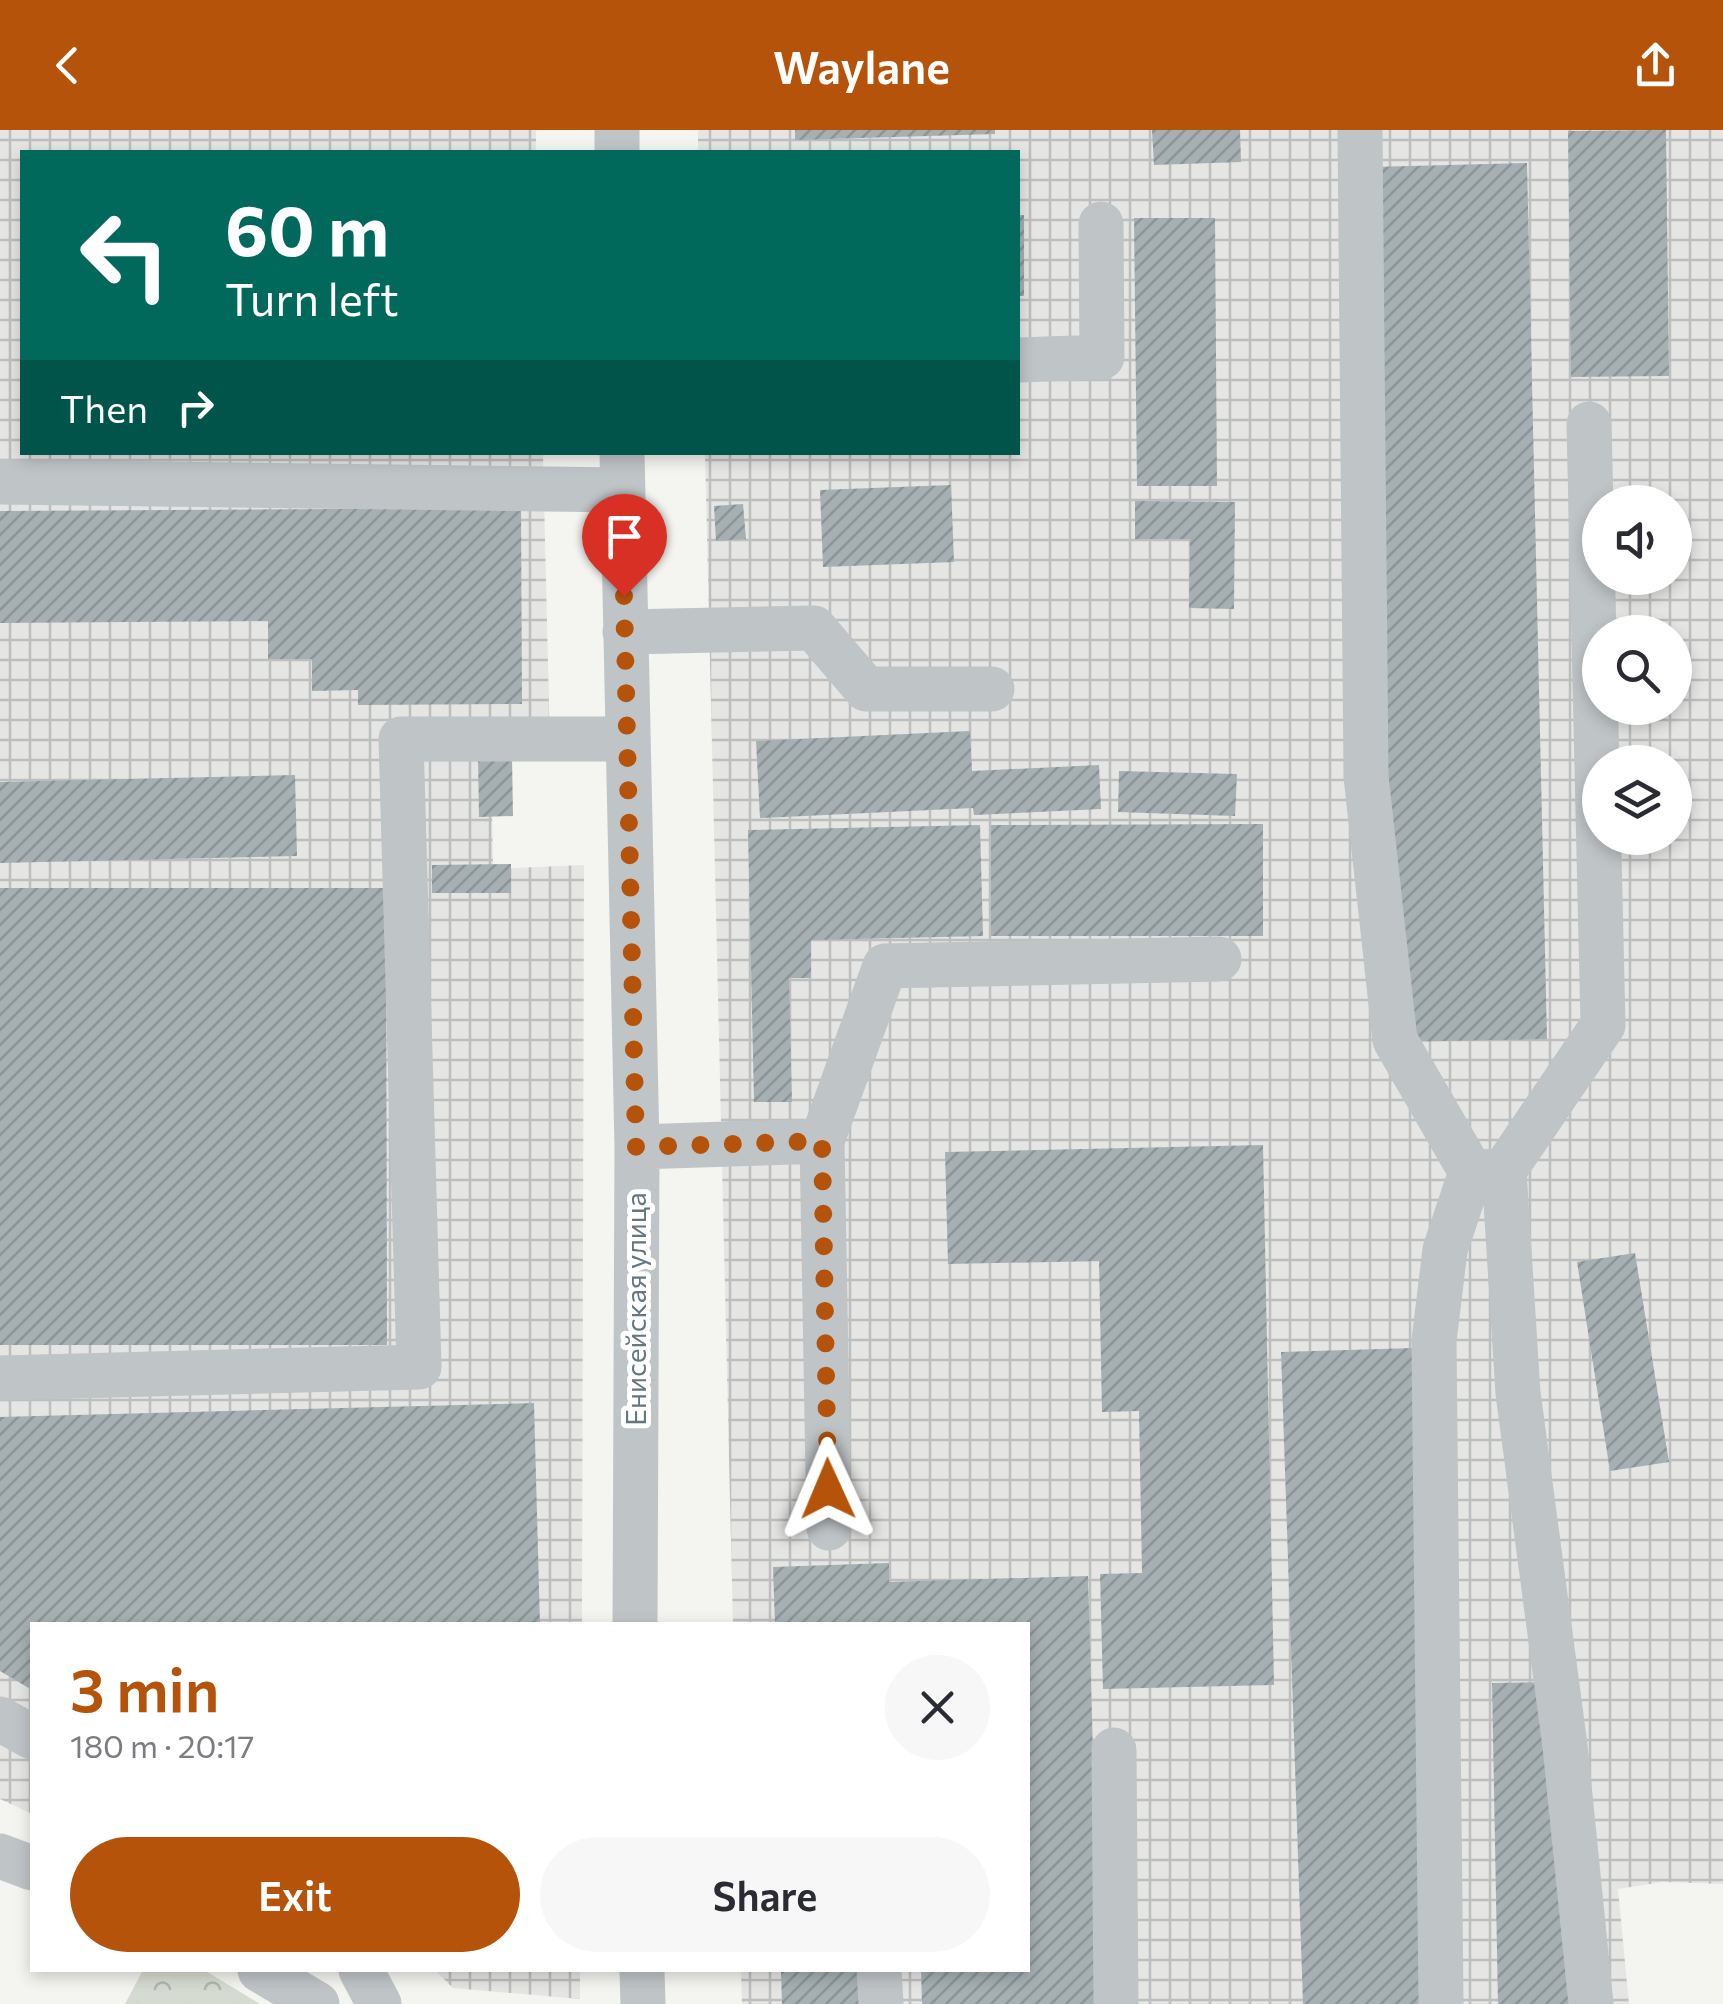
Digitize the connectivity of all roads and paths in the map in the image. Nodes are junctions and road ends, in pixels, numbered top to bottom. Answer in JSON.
{"nodes":[{"id":1,"x":1360,"y":130,"type":"edge"},
{"id":2,"x":1101,"y":224,"type":"dead end"},
{"id":3,"x":1020,"y":360,"type":"edge"},
{"id":4,"x":1588,"y":424,"type":"dead end"},
{"id":5,"x":622,"y":471,"type":"edge"},
{"id":6,"x":0,"y":482,"type":"edge"},
{"id":7,"x":625,"y":632,"type":"junction"},
{"id":8,"x":992,"y":689,"type":"dead end"},
{"id":9,"x":627,"y":739,"type":"junction"},
{"id":10,"x":1219,"y":959,"type":"dead end"},
{"id":11,"x":822,"y":1141,"type":"junction"},
{"id":12,"x":636,"y":1147,"type":"junction"},
{"id":13,"x":1488,"y":1171,"type":"junction"},
{"id":14,"x":0,"y":1378,"type":"edge"},
{"id":15,"x":829,"y":1528,"type":"dead end"},
{"id":16,"x":635,"y":1622,"type":"edge"},
{"id":17,"x":0,"y":1720,"type":"edge"},
{"id":18,"x":30,"y":1737,"type":"edge"},
{"id":19,"x":1114,"y":1750,"type":"dead end"},
{"id":20,"x":0,"y":1856,"type":"edge"},
{"id":21,"x":30,"y":1867,"type":"edge"},
{"id":22,"x":263,"y":1972,"type":"edge"},
{"id":23,"x":362,"y":1972,"type":"edge"},
{"id":24,"x":642,"y":1972,"type":"edge"},
{"id":25,"x":878,"y":1972,"type":"edge"},
{"id":26,"x":317,"y":2004,"type":"edge"},
{"id":27,"x":379,"y":2004,"type":"edge"},
{"id":28,"x":643,"y":2004,"type":"edge"},
{"id":29,"x":881,"y":2004,"type":"edge"},
{"id":30,"x":1116,"y":2004,"type":"edge"},
{"id":31,"x":1442,"y":2004,"type":"edge"},
{"id":32,"x":1592,"y":2004,"type":"edge"}],
"edges":[{"from":1,"to":13,"type":"street"},
{"from":2,"to":3,"type":"street"},
{"from":4,"to":13,"type":"street"},
{"from":5,"to":6,"type":"street"},
{"from":5,"to":7,"type":"street","name":"Енисейская улица"},
{"from":7,"to":8,"type":"street"},
{"from":7,"to":9,"type":"street","name":"Енисейская улица"},
{"from":9,"to":12,"type":"street","name":"Енисейская улица"},
{"from":9,"to":14,"type":"street"},
{"from":10,"to":11,"type":"street"},
{"from":11,"to":12,"type":"street"},
{"from":11,"to":15,"type":"street"},
{"from":12,"to":16,"type":"street","name":"Енисейская улица"},
{"from":13,"to":31,"type":"street"},
{"from":13,"to":32,"type":"street"},
{"from":17,"to":18,"type":"street"},
{"from":19,"to":30,"type":"street"},
{"from":20,"to":21,"type":"street"},
{"from":22,"to":26,"type":"street"},
{"from":23,"to":27,"type":"street"},
{"from":24,"to":28,"type":"street"},
{"from":25,"to":29,"type":"street"}]}
